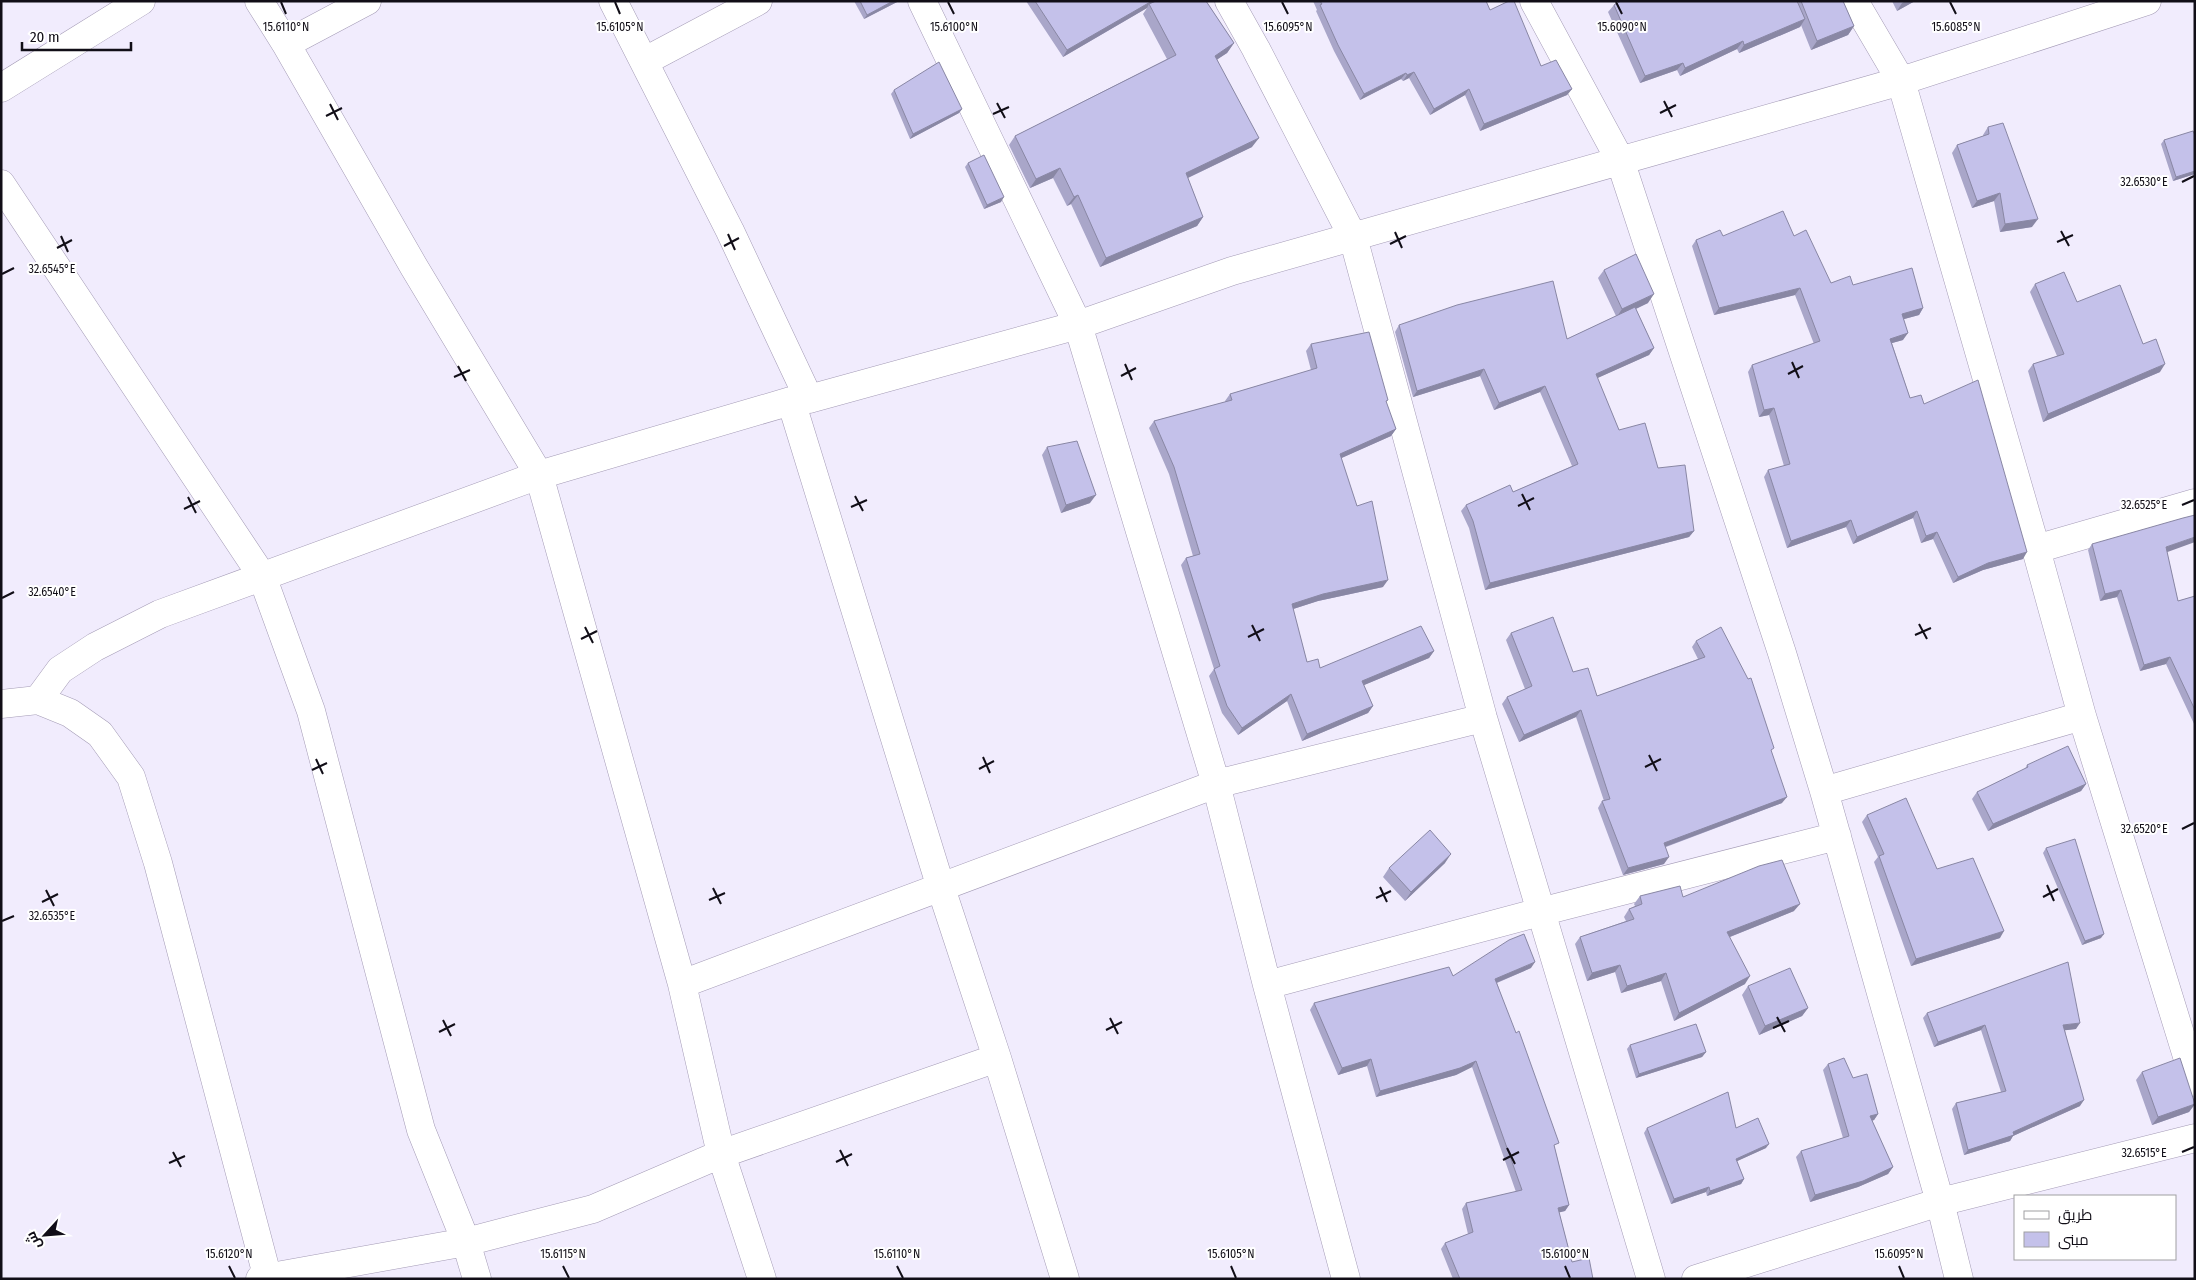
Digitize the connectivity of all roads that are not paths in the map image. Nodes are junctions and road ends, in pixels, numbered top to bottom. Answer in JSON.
{"nodes":[{"id":1,"x":141,"y":1,"type":"edge"},
{"id":2,"x":260,"y":1,"type":"edge"},
{"id":3,"x":367,"y":1,"type":"edge"},
{"id":4,"x":613,"y":1,"type":"edge"},
{"id":5,"x":758,"y":1,"type":"edge"},
{"id":6,"x":922,"y":1,"type":"edge"},
{"id":7,"x":1229,"y":1,"type":"edge"},
{"id":8,"x":1534,"y":1,"type":"edge"},
{"id":9,"x":1854,"y":1,"type":"edge"},
{"id":10,"x":2147,"y":1,"type":"edge"},
{"id":11,"x":286,"y":44,"type":"junction"},
{"id":12,"x":645,"y":61,"type":"junction"},
{"id":13,"x":1901,"y":81,"type":"junction"},
{"id":14,"x":1,"y":88,"type":"edge"},
{"id":15,"x":1620,"y":160,"type":"junction"},
{"id":16,"x":1,"y":184,"type":"edge"},
{"id":17,"x":1352,"y":237,"type":"junction"},
{"id":18,"x":1078,"y":325,"type":"junction"},
{"id":19,"x":800,"y":400,"type":"junction"},
{"id":20,"x":539,"y":475,"type":"junction"},
{"id":21,"x":2195,"y":503,"type":"edge"},
{"id":22,"x":2036,"y":548,"type":"junction"},
{"id":23,"x":262,"y":576,"type":"junction"},
{"id":24,"x":38,"y":700,"type":"junction"},
{"id":25,"x":1,"y":704,"type":"edge"},
{"id":26,"x":2082,"y":716,"type":"junction"},
{"id":27,"x":1482,"y":718,"type":"junction"},
{"id":28,"x":1216,"y":784,"type":"junction"},
{"id":29,"x":1824,"y":791,"type":"junction"},
{"id":30,"x":1837,"y":836,"type":"junction"},
{"id":31,"x":941,"y":888,"type":"junction"},
{"id":32,"x":1540,"y":912,"type":"junction"},
{"id":33,"x":682,"y":984,"type":"junction"},
{"id":34,"x":1267,"y":985,"type":"junction"},
{"id":35,"x":997,"y":1058,"type":"junction"},
{"id":36,"x":2195,"y":1082,"type":"edge"},
{"id":37,"x":2195,"y":1138,"type":"edge"},
{"id":38,"x":721,"y":1154,"type":"junction"},
{"id":39,"x":1940,"y":1202,"type":"junction"},
{"id":40,"x":466,"y":1242,"type":"junction"},
{"id":41,"x":265,"y":1278,"type":"edge"},
{"id":42,"x":477,"y":1279,"type":"edge"},
{"id":43,"x":762,"y":1279,"type":"edge"},
{"id":44,"x":1065,"y":1279,"type":"edge"},
{"id":45,"x":1346,"y":1279,"type":"edge"},
{"id":46,"x":1651,"y":1279,"type":"edge"},
{"id":47,"x":1696,"y":1279,"type":"edge"},
{"id":48,"x":1959,"y":1279,"type":"edge"}],
"edges":[{"from":1,"to":14,"type":"street"},
{"from":2,"to":11,"type":"street"},
{"from":3,"to":11,"type":"street"},
{"from":4,"to":12,"type":"street"},
{"from":5,"to":12,"type":"street"},
{"from":6,"to":18,"type":"street"},
{"from":7,"to":17,"type":"street"},
{"from":8,"to":15,"type":"street"},
{"from":9,"to":13,"type":"street"},
{"from":10,"to":13,"type":"street"},
{"from":11,"to":20,"type":"street"},
{"from":12,"to":19,"type":"street"},
{"from":13,"to":15,"type":"street"},
{"from":13,"to":22,"type":"street"},
{"from":15,"to":17,"type":"street"},
{"from":15,"to":29,"type":"street"},
{"from":16,"to":23,"type":"street"},
{"from":17,"to":18,"type":"street"},
{"from":17,"to":27,"type":"street"},
{"from":18,"to":19,"type":"street"},
{"from":18,"to":28,"type":"street"},
{"from":19,"to":20,"type":"street"},
{"from":19,"to":31,"type":"street"},
{"from":20,"to":23,"type":"street"},
{"from":20,"to":33,"type":"street"},
{"from":21,"to":22,"type":"street"},
{"from":22,"to":26,"type":"street"},
{"from":23,"to":24,"type":"street"},
{"from":23,"to":40,"type":"street"},
{"from":24,"to":25,"type":"street"},
{"from":24,"to":41,"type":"street"},
{"from":26,"to":29,"type":"street"},
{"from":26,"to":36,"type":"street"},
{"from":27,"to":28,"type":"street"},
{"from":27,"to":32,"type":"street"},
{"from":28,"to":31,"type":"street"},
{"from":28,"to":34,"type":"street"},
{"from":29,"to":30,"type":"street"},
{"from":30,"to":32,"type":"street"},
{"from":30,"to":39,"type":"street"},
{"from":31,"to":33,"type":"street"},
{"from":31,"to":35,"type":"street"},
{"from":32,"to":34,"type":"street"},
{"from":32,"to":46,"type":"street"},
{"from":33,"to":38,"type":"street"},
{"from":34,"to":45,"type":"street"},
{"from":35,"to":38,"type":"street"},
{"from":35,"to":44,"type":"street"},
{"from":37,"to":39,"type":"street"},
{"from":38,"to":40,"type":"street"},
{"from":38,"to":43,"type":"street"},
{"from":39,"to":47,"type":"street"},
{"from":39,"to":48,"type":"street"},
{"from":40,"to":41,"type":"street"},
{"from":40,"to":42,"type":"street"}]}
